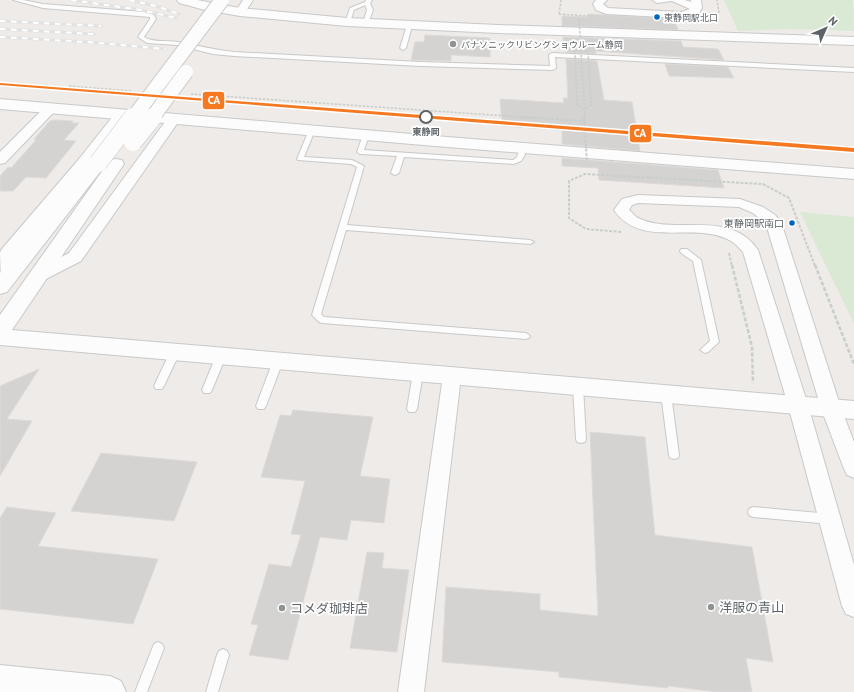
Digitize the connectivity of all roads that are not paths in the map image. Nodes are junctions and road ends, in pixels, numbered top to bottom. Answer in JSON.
{"nodes":[{"id":1,"x":16,"y":0,"type":"edge"},
{"id":2,"x":183,"y":0,"type":"edge"},
{"id":3,"x":222,"y":0,"type":"edge"},
{"id":4,"x":248,"y":0,"type":"edge"},
{"id":5,"x":602,"y":0,"type":"edge"},
{"id":6,"x":657,"y":0,"type":"edge"},
{"id":7,"x":668,"y":0,"type":"edge"},
{"id":8,"x":676,"y":0,"type":"edge"},
{"id":9,"x":368,"y":2,"type":"edge"},
{"id":10,"x":208,"y":3,"type":"edge"},
{"id":11,"x":696,"y":4,"type":"edge"},
{"id":12,"x":238,"y":6,"type":"edge"},
{"id":13,"x":347,"y":22,"type":"junction"},
{"id":14,"x":366,"y":23,"type":"junction"},
{"id":15,"x":409,"y":26,"type":"junction"},
{"id":16,"x":854,"y":41,"type":"edge"},
{"id":17,"x":403,"y":48,"type":"dead end"},
{"id":18,"x":854,"y":70,"type":"edge"},
{"id":19,"x":0,"y":104,"type":"edge"},
{"id":20,"x":51,"y":108,"type":"junction"},
{"id":21,"x":121,"y":114,"type":"junction"},
{"id":22,"x":175,"y":118,"type":"junction"},
{"id":23,"x":312,"y":130,"type":"junction"},
{"id":24,"x":366,"y":135,"type":"junction"},
{"id":25,"x":522,"y":148,"type":"junction"},
{"id":26,"x":401,"y":154,"type":"junction"},
{"id":27,"x":0,"y":160,"type":"edge"},
{"id":28,"x":107,"y":164,"type":"junction"},
{"id":29,"x":395,"y":173,"type":"dead end"},
{"id":30,"x":854,"y":174,"type":"edge"},
{"id":31,"x":342,"y":227,"type":"junction"},
{"id":32,"x":530,"y":242,"type":"dead end"},
{"id":33,"x":684,"y":251,"type":"dead end"},
{"id":34,"x":38,"y":276,"type":"junction"},
{"id":35,"x":3,"y":282,"type":"edge"},
{"id":36,"x":0,"y":331,"type":"edge"},
{"id":37,"x":526,"y":336,"type":"dead end"},
{"id":38,"x":0,"y":337,"type":"edge"},
{"id":39,"x":705,"y":350,"type":"dead end"},
{"id":40,"x":175,"y":352,"type":"junction"},
{"id":41,"x":221,"y":356,"type":"junction"},
{"id":42,"x":278,"y":361,"type":"junction"},
{"id":43,"x":418,"y":373,"type":"junction"},
{"id":44,"x":452,"y":376,"type":"junction"},
{"id":45,"x":159,"y":386,"type":"dead end"},
{"id":46,"x":578,"y":387,"type":"junction"},
{"id":47,"x":207,"y":390,"type":"dead end"},
{"id":48,"x":666,"y":394,"type":"junction"},
{"id":49,"x":798,"y":405,"type":"junction"},
{"id":50,"x":261,"y":406,"type":"dead end"},
{"id":51,"x":831,"y":408,"type":"junction"},
{"id":52,"x":412,"y":409,"type":"dead end"},
{"id":53,"x":854,"y":410,"type":"edge"},
{"id":54,"x":581,"y":439,"type":"dead end"},
{"id":55,"x":674,"y":455,"type":"dead end"},
{"id":56,"x":854,"y":469,"type":"edge"},
{"id":57,"x":753,"y":512,"type":"dead end"},
{"id":58,"x":830,"y":519,"type":"junction"},
{"id":59,"x":854,"y":606,"type":"edge"},
{"id":60,"x":158,"y":648,"type":"dead end"},
{"id":61,"x":223,"y":655,"type":"dead end"},
{"id":62,"x":0,"y":681,"type":"edge"},
{"id":63,"x":110,"y":692,"type":"edge"},
{"id":64,"x":141,"y":692,"type":"edge"},
{"id":65,"x":212,"y":692,"type":"edge"},
{"id":66,"x":411,"y":692,"type":"edge"}],
"edges":[{"from":1,"to":18,"type":"lane"},
{"from":2,"to":10,"type":"street"},
{"from":3,"to":28,"type":"street","bridge":true},
{"from":4,"to":12,"type":"street"},
{"from":5,"to":11,"type":"street"},
{"from":6,"to":7,"type":"street"},
{"from":8,"to":11,"type":"street"},
{"from":9,"to":13,"type":"lane"},
{"from":9,"to":14,"type":"lane"},
{"from":10,"to":12,"type":"street"},
{"from":12,"to":13,"type":"street"},
{"from":12,"to":28,"type":"street","bridge":true},
{"from":13,"to":14,"type":"street"},
{"from":14,"to":15,"type":"street"},
{"from":15,"to":16,"type":"street"},
{"from":15,"to":17,"type":"lane"},
{"from":19,"to":20,"type":"street"},
{"from":20,"to":21,"type":"street"},
{"from":20,"to":27,"type":"street"},
{"from":21,"to":22,"type":"street"},
{"from":21,"to":35,"type":"street"},
{"from":22,"to":23,"type":"street"},
{"from":22,"to":34,"type":"street"},
{"from":23,"to":24,"type":"street"},
{"from":23,"to":31,"type":"lane"},
{"from":24,"to":25,"type":"street"},
{"from":24,"to":26,"type":"lane"},
{"from":25,"to":26,"type":"lane"},
{"from":25,"to":30,"type":"street"},
{"from":26,"to":29,"type":"lane"},
{"from":28,"to":34,"type":"street"},
{"from":28,"to":35,"type":"street"},
{"from":31,"to":32,"type":"lane"},
{"from":31,"to":37,"type":"lane"},
{"from":33,"to":39,"type":"lane"},
{"from":34,"to":36,"type":"street"},
{"from":38,"to":40,"type":"street"},
{"from":40,"to":41,"type":"street"},
{"from":40,"to":45,"type":"lane"},
{"from":41,"to":42,"type":"street"},
{"from":41,"to":47,"type":"lane"},
{"from":42,"to":43,"type":"street"},
{"from":42,"to":50,"type":"lane"},
{"from":43,"to":44,"type":"street"},
{"from":43,"to":52,"type":"lane"},
{"from":44,"to":46,"type":"street"},
{"from":44,"to":66,"type":"street"},
{"from":46,"to":48,"type":"street"},
{"from":46,"to":54,"type":"lane"},
{"from":48,"to":49,"type":"street"},
{"from":48,"to":55,"type":"lane"},
{"from":49,"to":51,"type":"street"},
{"from":49,"to":51,"type":"street"},
{"from":49,"to":58,"type":"street"},
{"from":51,"to":53,"type":"street"},
{"from":51,"to":56,"type":"street"},
{"from":57,"to":58,"type":"lane"},
{"from":58,"to":59,"type":"street"},
{"from":60,"to":64,"type":"lane"},
{"from":61,"to":65,"type":"lane"},
{"from":62,"to":63,"type":"street"}]}
